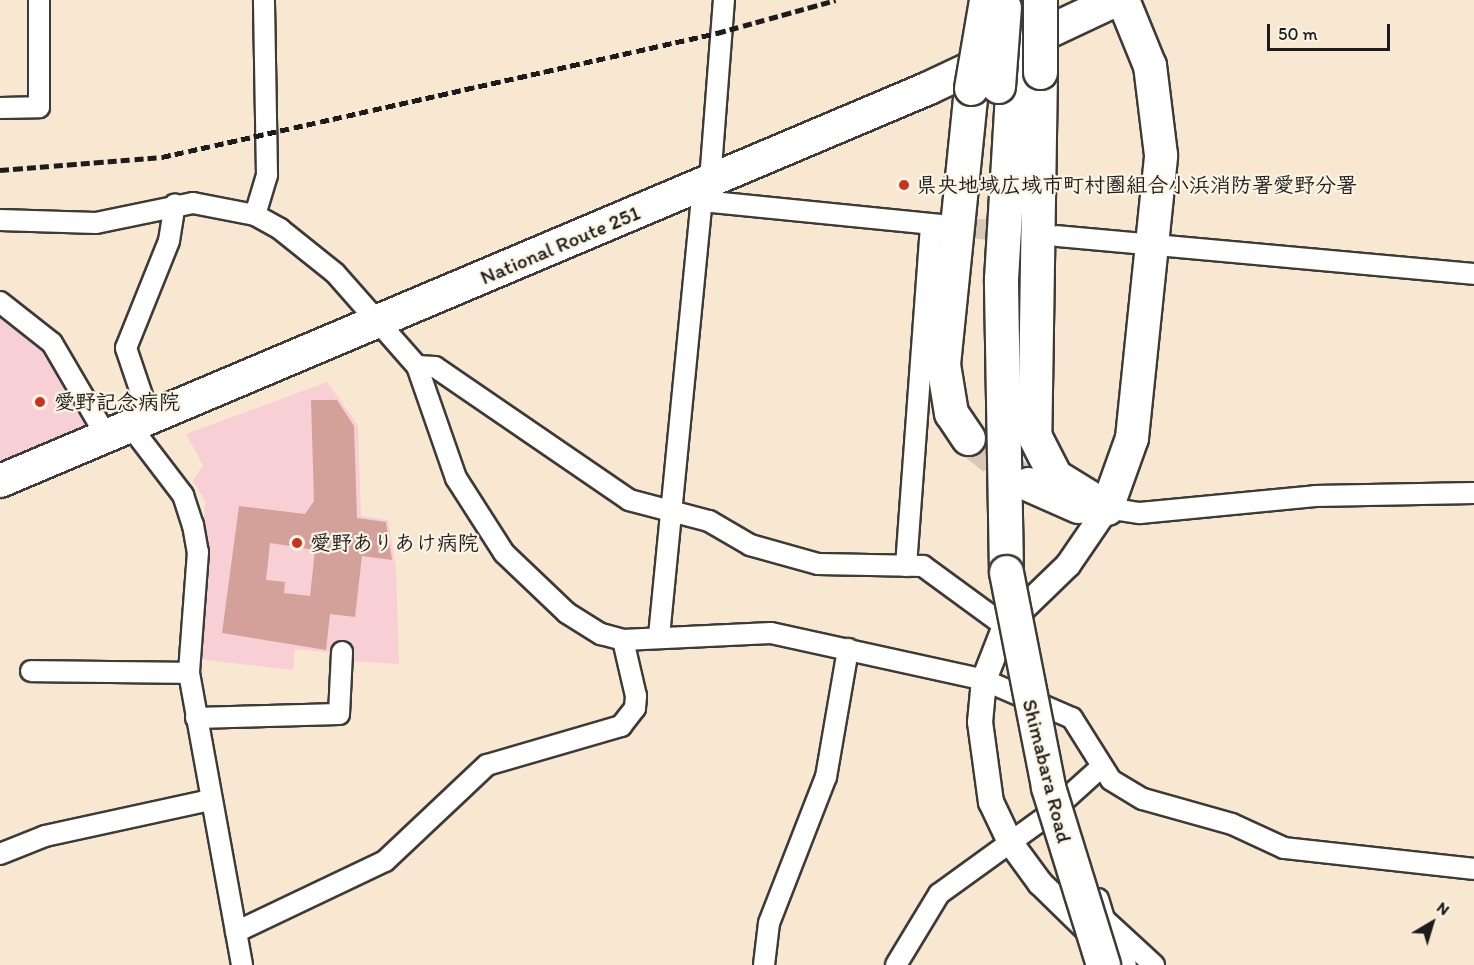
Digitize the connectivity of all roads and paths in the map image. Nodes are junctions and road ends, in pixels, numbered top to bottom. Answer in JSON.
{"nodes":[{"id":1,"x":39,"y":0,"type":"edge"},
{"id":2,"x":264,"y":0,"type":"edge"},
{"id":3,"x":724,"y":0,"type":"edge"},
{"id":4,"x":986,"y":0,"type":"edge"},
{"id":5,"x":1005,"y":0,"type":"edge"},
{"id":6,"x":1020,"y":0,"type":"edge"},
{"id":7,"x":1040,"y":0,"type":"edge"},
{"id":8,"x":1116,"y":0,"type":"edge"},
{"id":9,"x":1123,"y":0,"type":"edge"},
{"id":10,"x":1006,"y":80,"type":"junction"},
{"id":11,"x":0,"y":108,"type":"edge"},
{"id":12,"x":703,"y":189,"type":"junction"},
{"id":13,"x":175,"y":204,"type":"junction"},
{"id":14,"x":255,"y":215,"type":"junction"},
{"id":15,"x":0,"y":220,"type":"edge"},
{"id":16,"x":1057,"y":236,"type":"dead end"},
{"id":17,"x":1154,"y":243,"type":"junction"},
{"id":18,"x":1474,"y":274,"type":"edge"},
{"id":19,"x":0,"y":302,"type":"edge"},
{"id":20,"x":380,"y":321,"type":"junction"},
{"id":21,"x":417,"y":366,"type":"junction"},
{"id":22,"x":129,"y":428,"type":"junction"},
{"id":23,"x":986,"y":429,"type":"junction"},
{"id":24,"x":0,"y":481,"type":"edge"},
{"id":25,"x":1028,"y":484,"type":"tunnel mouth"},
{"id":26,"x":1474,"y":493,"type":"edge"},
{"id":27,"x":1107,"y":508,"type":"junction"},
{"id":28,"x":674,"y":512,"type":"junction"},
{"id":29,"x":906,"y":566,"type":"junction"},
{"id":30,"x":1005,"y":626,"type":"junction"},
{"id":31,"x":659,"y":636,"type":"junction"},
{"id":32,"x":623,"y":640,"type":"junction"},
{"id":33,"x":848,"y":649,"type":"junction"},
{"id":34,"x":342,"y":652,"type":"dead end"},
{"id":35,"x":31,"y":670,"type":"dead end"},
{"id":36,"x":189,"y":673,"type":"junction"},
{"id":37,"x":984,"y":680,"type":"junction"},
{"id":38,"x":196,"y":718,"type":"junction"},
{"id":39,"x":1100,"y":768,"type":"junction"},
{"id":40,"x":210,"y":800,"type":"junction"},
{"id":41,"x":1048,"y":815,"type":"junction"},
{"id":42,"x":1010,"y":842,"type":"junction"},
{"id":43,"x":0,"y":854,"type":"edge"},
{"id":44,"x":1474,"y":869,"type":"edge"},
{"id":45,"x":236,"y":932,"type":"junction"},
{"id":46,"x":242,"y":965,"type":"edge"},
{"id":47,"x":764,"y":965,"type":"edge"},
{"id":48,"x":896,"y":965,"type":"edge"},
{"id":49,"x":1103,"y":965,"type":"edge"},
{"id":50,"x":1124,"y":965,"type":"edge"},
{"id":51,"x":1154,"y":965,"type":"edge"}],
"edges":[{"from":1,"to":11,"type":"street"},
{"from":2,"to":14,"type":"street"},
{"from":3,"to":12,"type":"street"},
{"from":4,"to":10,"type":"highway","bridge":true},
{"from":5,"to":10,"type":"highway","bridge":true},
{"from":6,"to":10,"type":"highway"},
{"from":7,"to":10,"type":"highway","bridge":true},
{"from":8,"to":12,"type":"highway","name":"National Route 251"},
{"from":9,"to":17,"type":"highway"},
{"from":10,"to":23,"type":"highway","name":"Shimabara Road"},
{"from":10,"to":23,"type":"highway"},
{"from":10,"to":27,"type":"highway"},
{"from":12,"to":20,"type":"highway","name":"National Route 251"},
{"from":12,"to":28,"type":"street"},
{"from":12,"to":29,"type":"street"},
{"from":13,"to":14,"type":"street"},
{"from":13,"to":15,"type":"street"},
{"from":13,"to":22,"type":"street"},
{"from":14,"to":20,"type":"street"},
{"from":16,"to":17,"type":"street"},
{"from":17,"to":18,"type":"street"},
{"from":17,"to":27,"type":"highway"},
{"from":19,"to":22,"type":"street"},
{"from":20,"to":21,"type":"street"},
{"from":20,"to":22,"type":"highway","name":"National Route 251"},
{"from":21,"to":28,"type":"street"},
{"from":21,"to":32,"type":"street"},
{"from":22,"to":24,"type":"highway","name":"National Route 251"},
{"from":22,"to":36,"type":"street"},
{"from":23,"to":49,"type":"highway","name":"Shimabara Road","bridge":true},
{"from":25,"to":27,"type":"highway"},
{"from":26,"to":27,"type":"street"},
{"from":27,"to":30,"type":"street"},
{"from":28,"to":29,"type":"street"},
{"from":28,"to":31,"type":"street"},
{"from":29,"to":30,"type":"street"},
{"from":30,"to":37,"type":"street"},
{"from":31,"to":32,"type":"street"},
{"from":31,"to":33,"type":"street"},
{"from":32,"to":45,"type":"street"},
{"from":33,"to":37,"type":"street"},
{"from":33,"to":47,"type":"street"},
{"from":34,"to":38,"type":"street"},
{"from":35,"to":36,"type":"street"},
{"from":36,"to":38,"type":"street"},
{"from":37,"to":39,"type":"street"},
{"from":37,"to":42,"type":"street"},
{"from":38,"to":40,"type":"street"},
{"from":39,"to":41,"type":"street"},
{"from":39,"to":44,"type":"street"},
{"from":40,"to":43,"type":"street"},
{"from":40,"to":45,"type":"street"},
{"from":41,"to":42,"type":"street"},
{"from":41,"to":51,"type":"street"},
{"from":42,"to":48,"type":"street"},
{"from":42,"to":50,"type":"street"},
{"from":45,"to":46,"type":"street"}]}
